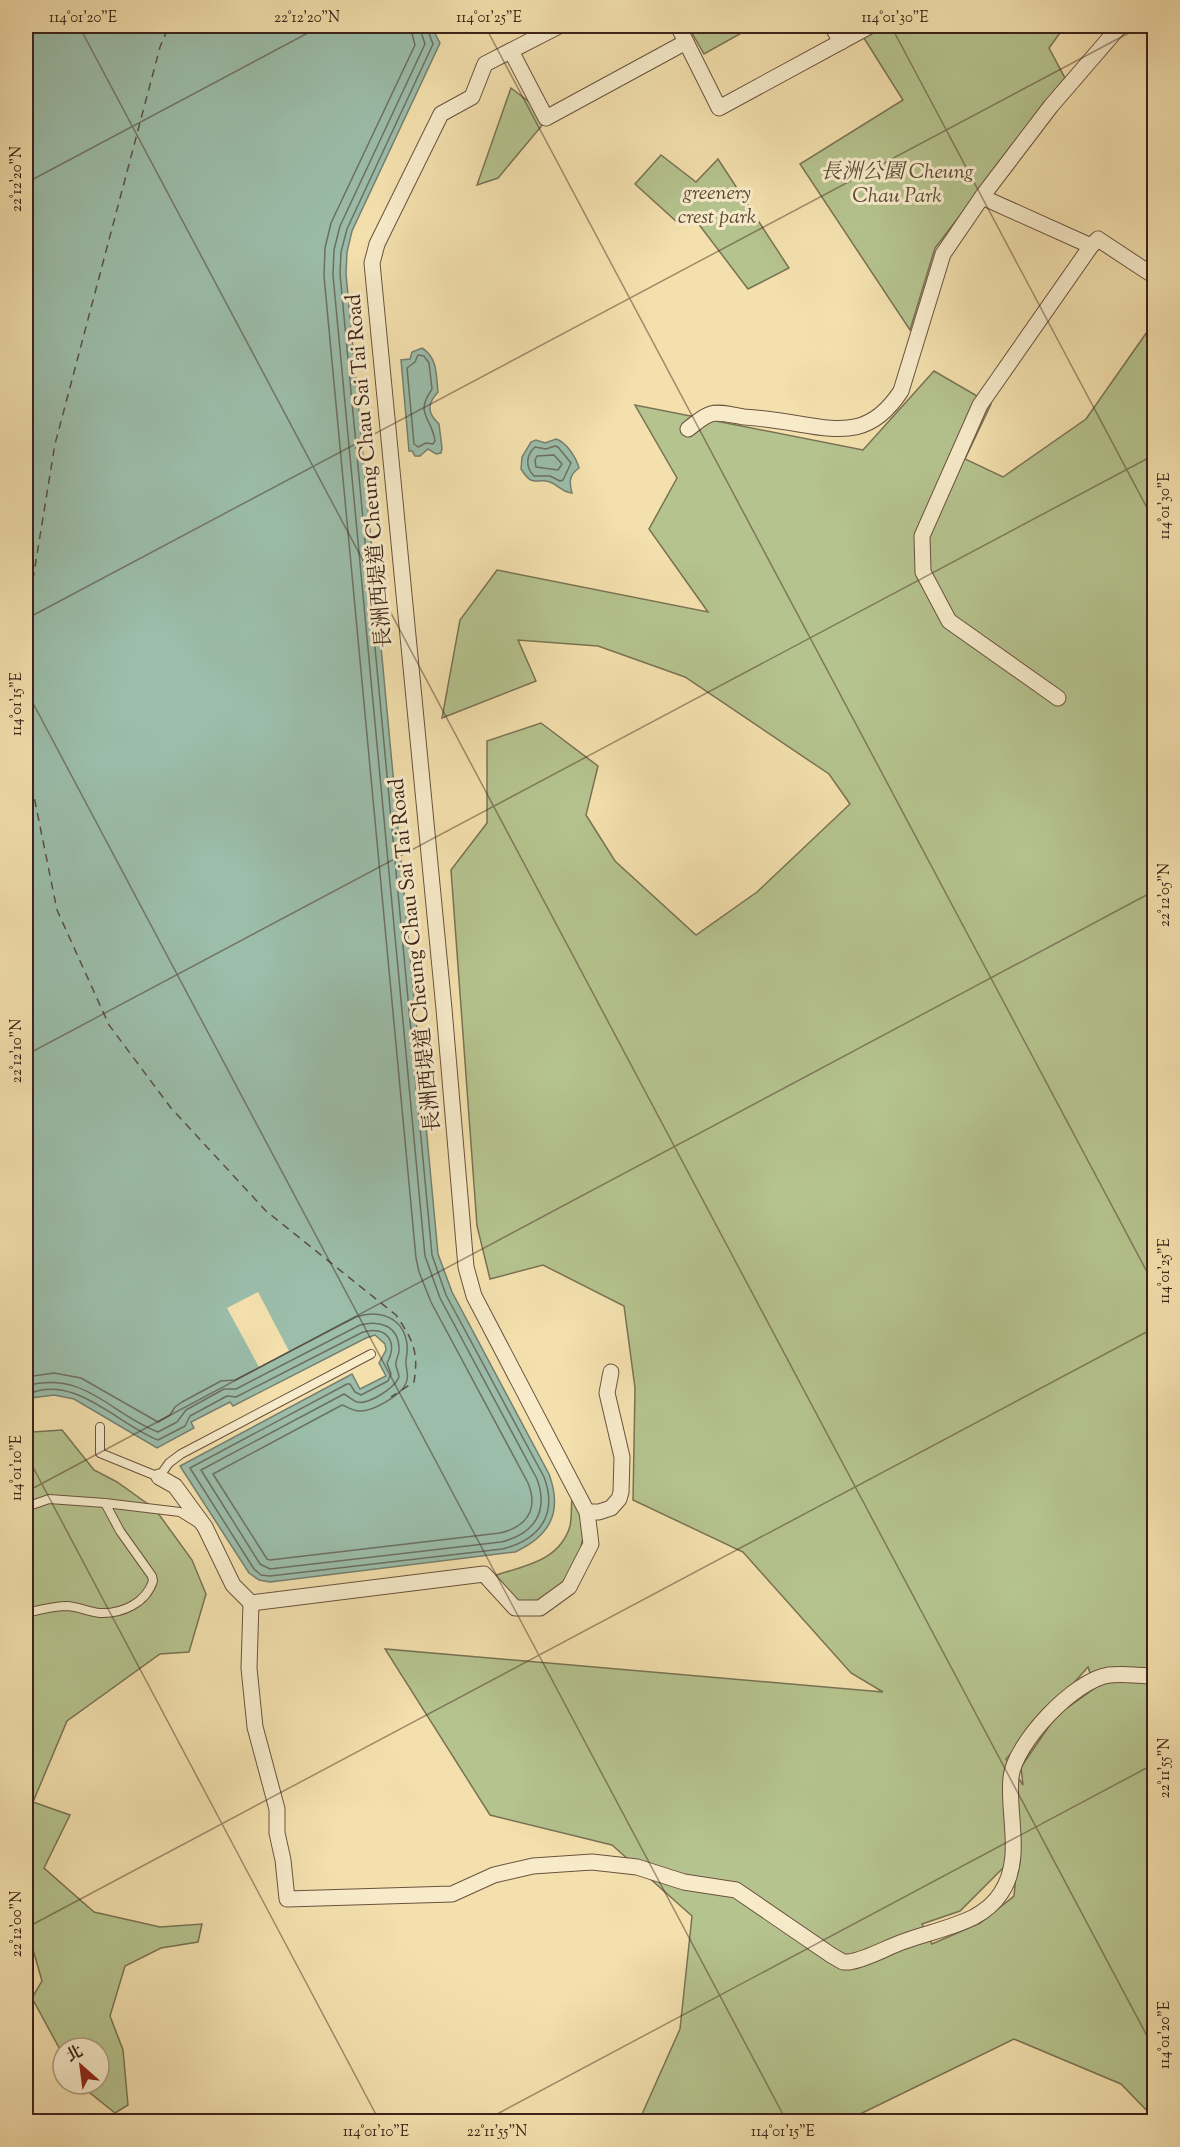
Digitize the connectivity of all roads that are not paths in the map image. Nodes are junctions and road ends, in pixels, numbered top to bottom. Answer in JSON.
{"nodes":[{"id":1,"x":559,"y":26,"type":"edge"},
{"id":2,"x":678,"y":26,"type":"edge"},
{"id":3,"x":832,"y":26,"type":"edge"},
{"id":4,"x":870,"y":26,"type":"edge"},
{"id":5,"x":1120,"y":26,"type":"edge"},
{"id":6,"x":686,"y":42,"type":"junction"},
{"id":7,"x":841,"y":42,"type":"junction"},
{"id":8,"x":511,"y":51,"type":"junction"},
{"id":9,"x":982,"y":197,"type":"junction"},
{"id":10,"x":1091,"y":246,"type":"junction"},
{"id":11,"x":1155,"y":276,"type":"edge"},
{"id":12,"x":688,"y":429,"type":"dead end"},
{"id":13,"x":1058,"y":698,"type":"dead end"},
{"id":14,"x":371,"y":1354,"type":"dead end"},
{"id":15,"x":611,"y":1372,"type":"dead end"},
{"id":16,"x":100,"y":1428,"type":"dead end"},
{"id":17,"x":159,"y":1477,"type":"junction"},
{"id":18,"x":105,"y":1503,"type":"junction"},
{"id":19,"x":26,"y":1507,"type":"edge"},
{"id":20,"x":587,"y":1512,"type":"junction"},
{"id":21,"x":205,"y":1527,"type":"junction"},
{"id":22,"x":251,"y":1603,"type":"junction"},
{"id":23,"x":26,"y":1613,"type":"edge"},
{"id":24,"x":1155,"y":1677,"type":"edge"}],
"edges":[{"from":1,"to":8,"type":"street","name":"長洲西堤道 Cheung Chau Sai Tai Road"},
{"from":2,"to":6,"type":"street"},
{"from":3,"to":7,"type":"street"},
{"from":4,"to":7,"type":"street"},
{"from":5,"to":9,"type":"street"},
{"from":6,"to":7,"type":"street"},
{"from":6,"to":8,"type":"street"},
{"from":8,"to":20,"type":"street","name":"長洲西堤道 Cheung Chau Sai Tai Road"},
{"from":9,"to":10,"type":"street"},
{"from":9,"to":12,"type":"street"},
{"from":10,"to":11,"type":"street"},
{"from":10,"to":13,"type":"street"},
{"from":14,"to":17,"type":"lane"},
{"from":15,"to":20,"type":"street"},
{"from":16,"to":17,"type":"lane"},
{"from":17,"to":21,"type":"street"},
{"from":18,"to":19,"type":"lane"},
{"from":18,"to":21,"type":"lane"},
{"from":18,"to":23,"type":"lane"},
{"from":20,"to":22,"type":"street","name":"長洲西堤道 Cheung Chau Sai Tai Road"},
{"from":21,"to":22,"type":"street"},
{"from":22,"to":24,"type":"street"}]}
